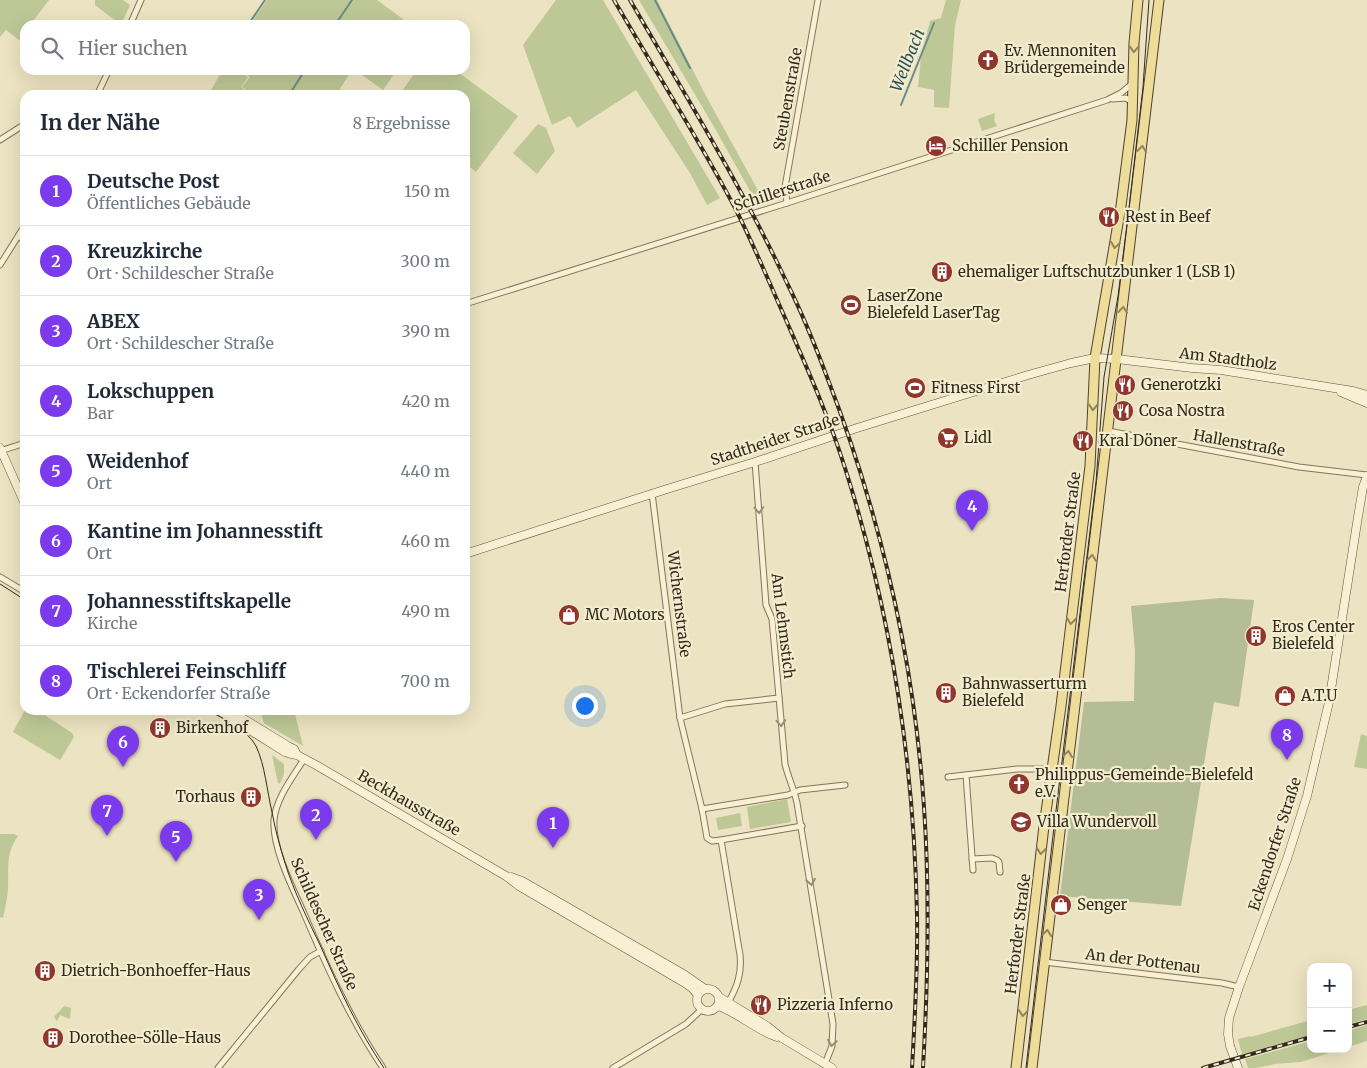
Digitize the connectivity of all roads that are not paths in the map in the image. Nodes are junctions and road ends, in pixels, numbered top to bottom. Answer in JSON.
{"nodes":[{"id":1,"x":141,"y":0,"type":"edge"},
{"id":2,"x":818,"y":0,"type":"edge"},
{"id":3,"x":1138,"y":0,"type":"edge"},
{"id":4,"x":1159,"y":0,"type":"edge"},
{"id":5,"x":132,"y":20,"type":"edge"},
{"id":6,"x":107,"y":75,"type":"edge"},
{"id":7,"x":1133,"y":84,"type":"junction"},
{"id":8,"x":99,"y":90,"type":"edge"},
{"id":9,"x":1107,"y":100,"type":"junction"},
{"id":10,"x":1132,"y":102,"type":"junction"},
{"id":11,"x":20,"y":127,"type":"edge"},
{"id":12,"x":0,"y":140,"type":"edge"},
{"id":13,"x":787,"y":203,"type":"junction"},
{"id":14,"x":19,"y":235,"type":"edge"},
{"id":15,"x":0,"y":265,"type":"edge"},
{"id":16,"x":470,"y":302,"type":"edge"},
{"id":17,"x":1095,"y":358,"type":"junction"},
{"id":18,"x":1117,"y":358,"type":"junction"},
{"id":19,"x":1335,"y":389,"type":"junction"},
{"id":20,"x":1367,"y":395,"type":"edge"},
{"id":21,"x":1367,"y":403,"type":"edge"},
{"id":22,"x":1108,"y":431,"type":"junction"},
{"id":23,"x":20,"y":444,"type":"edge"},
{"id":24,"x":0,"y":450,"type":"edge"},
{"id":25,"x":755,"y":462,"type":"junction"},
{"id":26,"x":1367,"y":475,"type":"edge"},
{"id":27,"x":20,"y":493,"type":"edge"},
{"id":28,"x":652,"y":493,"type":"junction"},
{"id":29,"x":470,"y":552,"type":"edge"},
{"id":30,"x":0,"y":577,"type":"edge"},
{"id":31,"x":20,"y":589,"type":"edge"},
{"id":32,"x":778,"y":698,"type":"junction"},
{"id":33,"x":226,"y":715,"type":"edge"},
{"id":34,"x":237,"y":715,"type":"edge"},
{"id":35,"x":680,"y":718,"type":"junction"},
{"id":36,"x":301,"y":757,"type":"junction"},
{"id":37,"x":1053,"y":768,"type":"junction"},
{"id":38,"x":966,"y":775,"type":"junction"},
{"id":39,"x":948,"y":777,"type":"dead end"},
{"id":40,"x":845,"y":785,"type":"dead end"},
{"id":41,"x":795,"y":792,"type":"junction"},
{"id":42,"x":702,"y":809,"type":"junction"},
{"id":43,"x":802,"y":826,"type":"junction"},
{"id":44,"x":721,"y":840,"type":"junction"},
{"id":45,"x":972,"y":859,"type":"junction"},
{"id":46,"x":973,"y":870,"type":"dead end"},
{"id":47,"x":1000,"y":872,"type":"dead end"},
{"id":48,"x":506,"y":876,"type":"junction"},
{"id":49,"x":321,"y":952,"type":"junction"},
{"id":50,"x":1044,"y":962,"type":"junction"},
{"id":51,"x":1239,"y":987,"type":"junction"},
{"id":52,"x":705,"y":989,"type":"junction"},
{"id":53,"x":698,"y":995,"type":"junction"},
{"id":54,"x":719,"y":997,"type":"junction"},
{"id":55,"x":728,"y":1003,"type":"junction"},
{"id":56,"x":718,"y":1006,"type":"junction"},
{"id":57,"x":702,"y":1010,"type":"junction"},
{"id":58,"x":782,"y":1038,"type":"junction"},
{"id":59,"x":825,"y":1064,"type":"junction"},
{"id":60,"x":218,"y":1068,"type":"edge"},
{"id":61,"x":382,"y":1068,"type":"edge"},
{"id":62,"x":613,"y":1068,"type":"edge"},
{"id":63,"x":832,"y":1068,"type":"edge"},
{"id":64,"x":1016,"y":1068,"type":"edge"},
{"id":65,"x":1032,"y":1068,"type":"edge"},
{"id":66,"x":1238,"y":1068,"type":"edge"}],
"edges":[{"from":1,"to":5,"type":"street"},
{"from":2,"to":13,"type":"street","name":"Steubenstraße"},
{"from":3,"to":7,"type":"main road","name":"Herforder Straße","one_way":true},
{"from":18,"to":4,"type":"main road","name":"Herforder Straße","one_way":true},
{"from":6,"to":8,"type":"street"},
{"from":7,"to":9,"type":"street","name":"Schillerstraße"},
{"from":7,"to":10,"type":"main road","name":"Herforder Straße"},
{"from":9,"to":10,"type":"street","name":"Schillerstraße"},
{"from":9,"to":13,"type":"street","name":"Schillerstraße"},
{"from":10,"to":17,"type":"main road","name":"Herforder Straße","one_way":true},
{"from":11,"to":12,"type":"street"},
{"from":13,"to":16,"type":"street","name":"Schillerstraße"},
{"from":14,"to":15,"type":"street"},
{"from":17,"to":18,"type":"main road","name":"Stadtheider Straße"},
{"from":17,"to":25,"type":"main road","name":"Stadtheider Straße"},
{"from":17,"to":37,"type":"main road","name":"Herforder Straße","one_way":true},
{"from":18,"to":19,"type":"main road","name":"Am Stadtholz"},
{"from":18,"to":22,"type":"main road","name":"Herforder Straße"},
{"from":19,"to":20,"type":"main road","name":"Am Stadtholz"},
{"from":19,"to":21,"type":"main road","name":"Am Stadtholz"},
{"from":22,"to":26,"type":"street","name":"Hallenstraße"},
{"from":50,"to":22,"type":"main road","name":"Herforder Straße","one_way":true},
{"from":23,"to":24,"type":"street"},
{"from":24,"to":27,"type":"main road"},
{"from":25,"to":28,"type":"main road","name":"Stadtheider Straße"},
{"from":25,"to":32,"type":"street","name":"Am Lehmstich","one_way":true},
{"from":26,"to":51,"type":"main road","name":"Eckendorfer Straße"},
{"from":28,"to":29,"type":"main road","name":"Stadtheider Straße"},
{"from":28,"to":35,"type":"street","name":"Wichernstraße"},
{"from":30,"to":31,"type":"street"},
{"from":32,"to":35,"type":"street"},
{"from":32,"to":41,"type":"street","name":"Am Lehmstich","one_way":true},
{"from":33,"to":36,"type":"main road","name":"Beckhausstraße"},
{"from":34,"to":36,"type":"main road","name":"Beckhausstraße"},
{"from":35,"to":42,"type":"street","name":"Wichernstraße"},
{"from":36,"to":48,"type":"main road","name":"Beckhausstraße"},
{"from":36,"to":49,"type":"street","name":"Schildescher Straße"},
{"from":37,"to":38,"type":"street"},
{"from":37,"to":64,"type":"main road","name":"Herforder Straße","one_way":true},
{"from":38,"to":39,"type":"street"},
{"from":38,"to":45,"type":"street"},
{"from":40,"to":41,"type":"street"},
{"from":41,"to":42,"type":"street"},
{"from":41,"to":43,"type":"street","name":"Am Lehmstich"},
{"from":42,"to":44,"type":"street","name":"Wichernstraße"},
{"from":43,"to":44,"type":"street"},
{"from":43,"to":59,"type":"street","name":"Am Lehmstich","one_way":true},
{"from":44,"to":55,"type":"street"},
{"from":45,"to":46,"type":"street"},
{"from":45,"to":47,"type":"street"},
{"from":48,"to":52,"type":"main road","name":"Beckhausstraße"},
{"from":48,"to":53,"type":"main road","name":"Beckhausstraße"},
{"from":49,"to":60,"type":"street"},
{"from":49,"to":61,"type":"street","name":"Schildescher Straße"},
{"from":50,"to":51,"type":"street","name":"An der Pottenau"},
{"from":50,"to":65,"type":"main road","name":"Herforder Straße"},
{"from":51,"to":66,"type":"main road","name":"Eckendorfer Straße"},
{"from":52,"to":53,"type":"main road"},
{"from":52,"to":54,"type":"main road"},
{"from":53,"to":57,"type":"main road"},
{"from":54,"to":55,"type":"main road"},
{"from":54,"to":56,"type":"main road"},
{"from":55,"to":58,"type":"main road"},
{"from":56,"to":57,"type":"main road"},
{"from":56,"to":58,"type":"main road"},
{"from":57,"to":62,"type":"street"},
{"from":58,"to":59,"type":"main road"},
{"from":59,"to":63,"type":"main road"}]}
